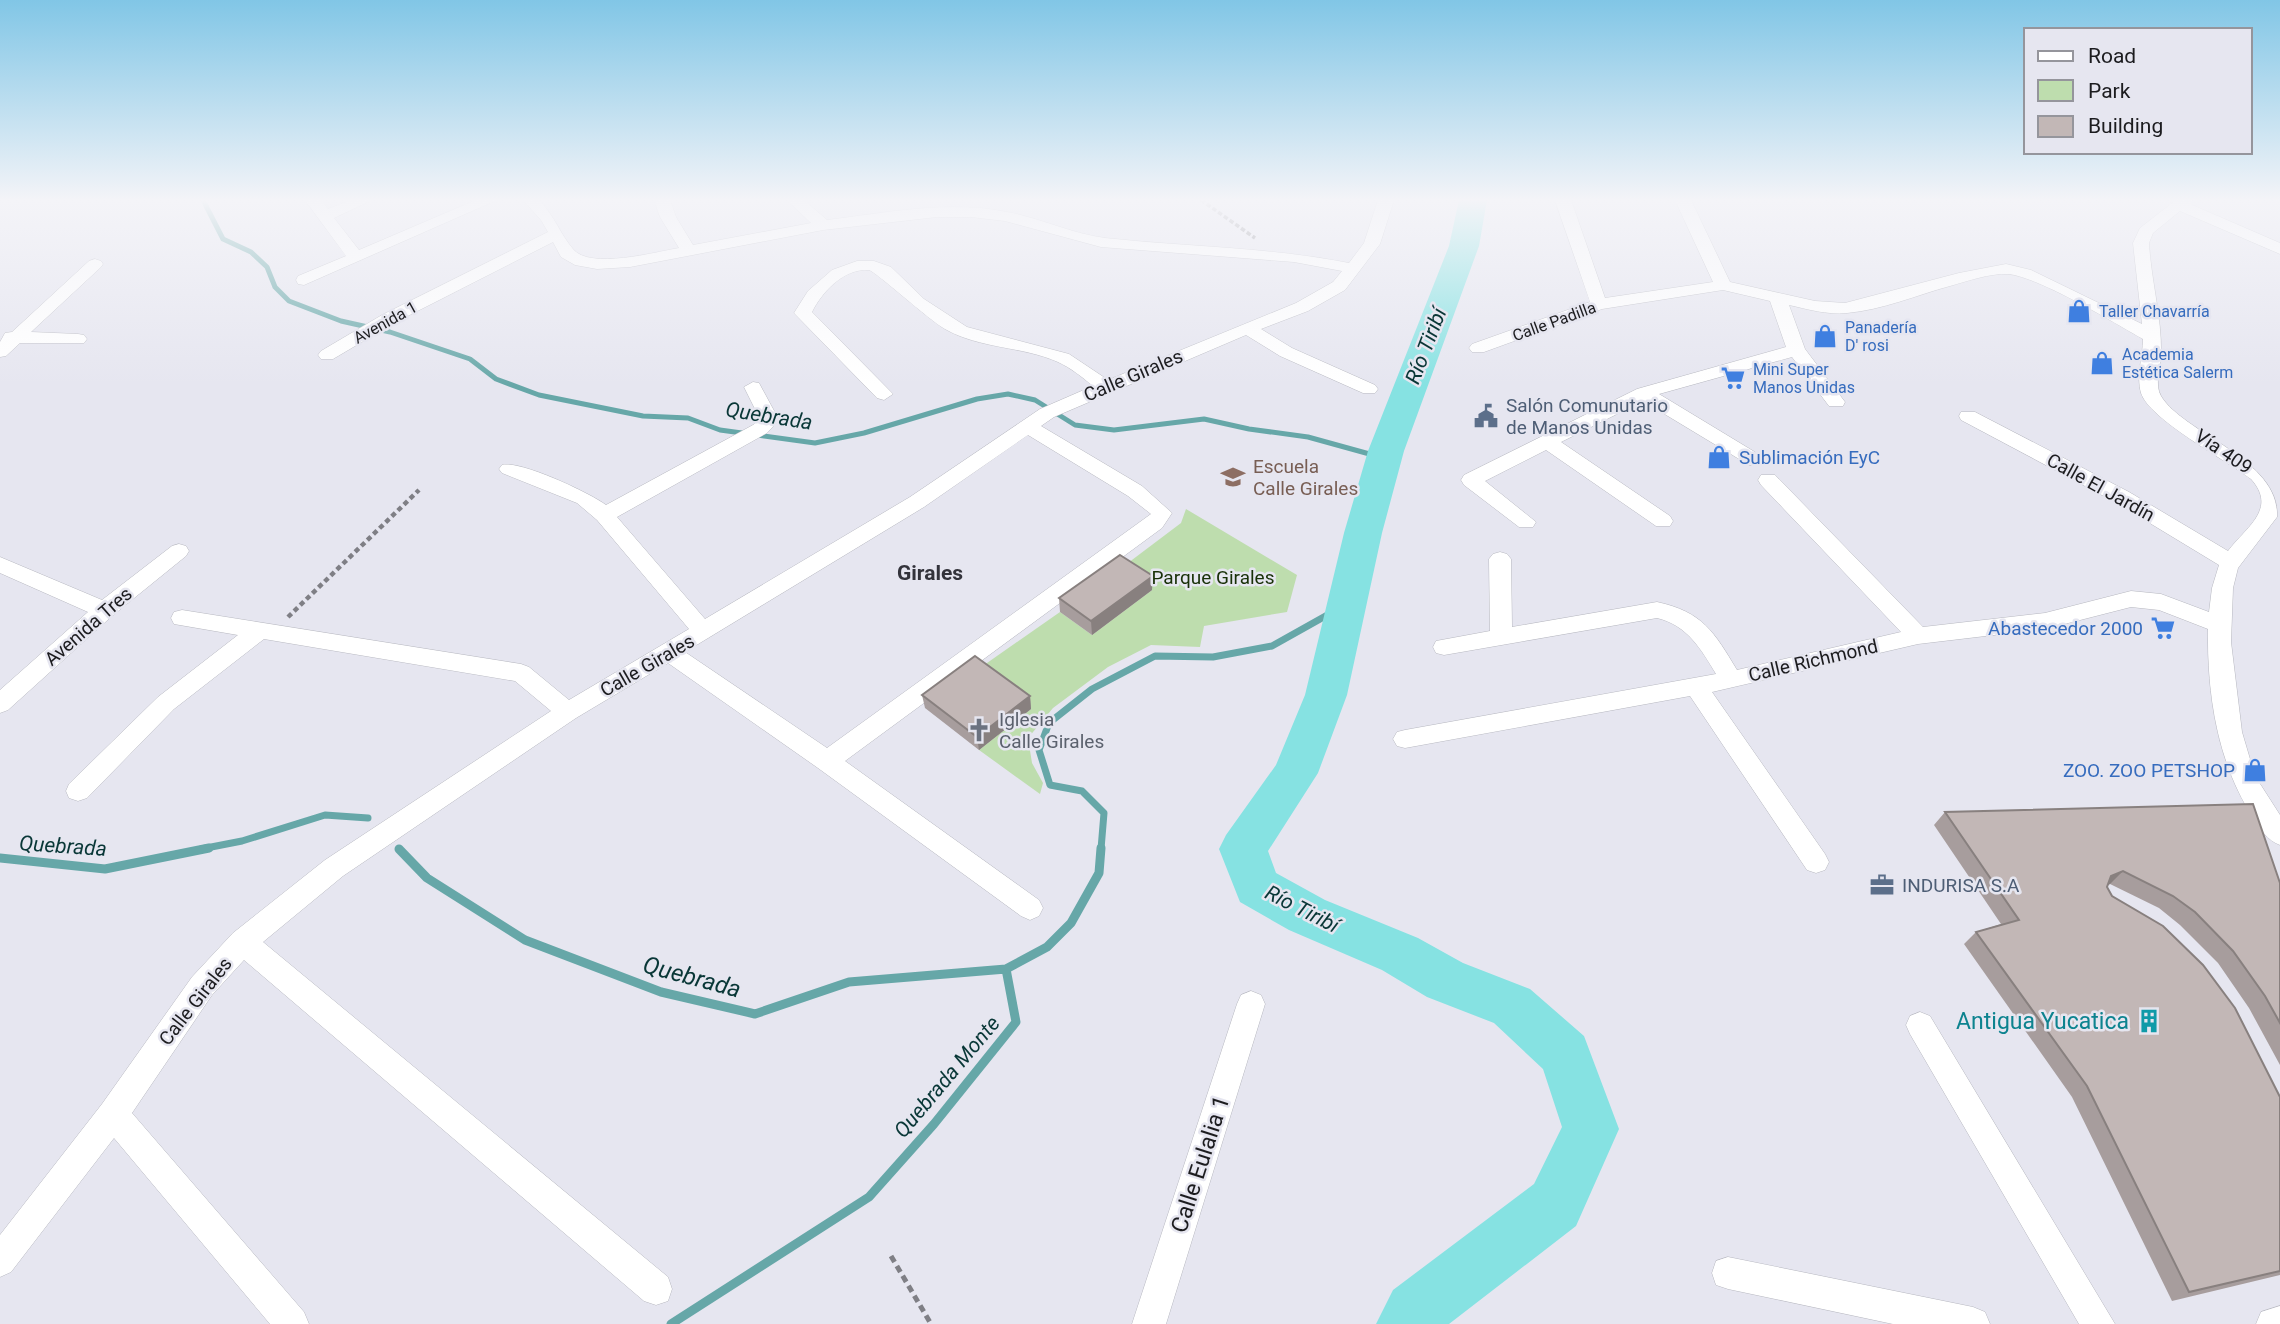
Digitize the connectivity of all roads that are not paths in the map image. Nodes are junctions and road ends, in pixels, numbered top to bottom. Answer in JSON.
{"nodes":[{"id":1,"x":347,"y":262,"type":"edge"},
{"id":2,"x":502,"y":262,"type":"edge"},
{"id":3,"x":581,"y":262,"type":"edge"},
{"id":4,"x":631,"y":262,"type":"edge"},
{"id":5,"x":1317,"y":262,"type":"edge"},
{"id":6,"x":1358,"y":262,"type":"edge"},
{"id":7,"x":1584,"y":262,"type":"edge"},
{"id":8,"x":1712,"y":262,"type":"edge"},
{"id":9,"x":2143,"y":262,"type":"edge"},
{"id":10,"x":95,"y":264,"type":"dead end"},
{"id":11,"x":1353,"y":268,"type":"junction"},
{"id":12,"x":304,"y":280,"type":"dead end"},
{"id":13,"x":1723,"y":285,"type":"junction"},
{"id":14,"x":1778,"y":299,"type":"junction"},
{"id":15,"x":1599,"y":304,"type":"junction"},
{"id":16,"x":1247,"y":328,"type":"junction"},
{"id":17,"x":8,"y":337,"type":"edge"},
{"id":18,"x":2153,"y":337,"type":"junction"},
{"id":19,"x":78,"y":339,"type":"dead end"},
{"id":20,"x":1478,"y":348,"type":"dead end"},
{"id":21,"x":1796,"y":350,"type":"junction"},
{"id":22,"x":0,"y":352,"type":"edge"},
{"id":23,"x":327,"y":355,"type":"dead end"},
{"id":24,"x":753,"y":387,"type":"dead end"},
{"id":25,"x":1105,"y":387,"type":"junction"},
{"id":26,"x":1370,"y":389,"type":"dead end"},
{"id":27,"x":1644,"y":393,"type":"junction"},
{"id":28,"x":884,"y":394,"type":"dead end"},
{"id":29,"x":1836,"y":402,"type":"dead end"},
{"id":30,"x":1968,"y":416,"type":"dead end"},
{"id":31,"x":1028,"y":426,"type":"junction"},
{"id":32,"x":1549,"y":443,"type":"junction"},
{"id":33,"x":1756,"y":461,"type":"dead end"},
{"id":34,"x":509,"y":469,"type":"dead end"},
{"id":35,"x":1768,"y":480,"type":"dead end"},
{"id":36,"x":2276,"y":484,"type":"edge"},
{"id":37,"x":604,"y":515,"type":"junction"},
{"id":38,"x":1663,"y":521,"type":"dead end"},
{"id":39,"x":1526,"y":522,"type":"dead end"},
{"id":40,"x":179,"y":551,"type":"dead end"},
{"id":41,"x":1500,"y":559,"type":"dead end"},
{"id":42,"x":2231,"y":563,"type":"junction"},
{"id":43,"x":0,"y":564,"type":"edge"},
{"id":44,"x":104,"y":610,"type":"junction"},
{"id":45,"x":182,"y":618,"type":"dead end"},
{"id":46,"x":2219,"y":624,"type":"junction"},
{"id":47,"x":266,"y":632,"type":"junction"},
{"id":48,"x":704,"y":632,"type":"junction"},
{"id":49,"x":1501,"y":636,"type":"junction"},
{"id":50,"x":1918,"y":636,"type":"junction"},
{"id":51,"x":1444,"y":647,"type":"dead end"},
{"id":52,"x":670,"y":653,"type":"junction"},
{"id":53,"x":1731,"y":680,"type":"junction"},
{"id":54,"x":1695,"y":686,"type":"junction"},
{"id":55,"x":0,"y":704,"type":"edge"},
{"id":56,"x":568,"y":712,"type":"junction"},
{"id":57,"x":1405,"y":739,"type":"dead end"},
{"id":58,"x":827,"y":761,"type":"junction"},
{"id":59,"x":78,"y":790,"type":"dead end"},
{"id":60,"x":2280,"y":834,"type":"edge"},
{"id":61,"x":1816,"y":862,"type":"dead end"},
{"id":62,"x":1030,"y":908,"type":"dead end"},
{"id":63,"x":243,"y":942,"type":"junction"},
{"id":64,"x":1251,"y":1004,"type":"dead end"},
{"id":65,"x":1920,"y":1025,"type":"dead end"},
{"id":66,"x":113,"y":1114,"type":"junction"},
{"id":67,"x":0,"y":1261,"type":"edge"},
{"id":68,"x":1728,"y":1273,"type":"dead end"},
{"id":69,"x":656,"y":1289,"type":"dead end"},
{"id":70,"x":2280,"y":1323,"type":"edge"},
{"id":71,"x":292,"y":1324,"type":"edge"},
{"id":72,"x":1149,"y":1324,"type":"edge"},
{"id":73,"x":1973,"y":1324,"type":"edge"},
{"id":74,"x":2098,"y":1324,"type":"edge"},
{"id":75,"x":2273,"y":1324,"type":"edge"}],
"edges":[{"from":1,"to":12,"type":"street"},
{"from":2,"to":23,"type":"street","name":"Avenida 1"},
{"from":3,"to":4,"type":"street"},
{"from":5,"to":11,"type":"street"},
{"from":6,"to":11,"type":"street","name":"Calle Girales"},
{"from":7,"to":15,"type":"street"},
{"from":8,"to":13,"type":"street"},
{"from":9,"to":18,"type":"street","name":"Vía 409"},
{"from":10,"to":17,"type":"street"},
{"from":11,"to":16,"type":"street","name":"Calle Girales"},
{"from":13,"to":14,"type":"street","name":"Calle Padilla"},
{"from":13,"to":15,"type":"street","name":"Calle Padilla"},
{"from":14,"to":18,"type":"street","name":"Calle Padilla"},
{"from":14,"to":21,"type":"street"},
{"from":15,"to":20,"type":"street","name":"Calle Padilla"},
{"from":16,"to":25,"type":"street","name":"Calle Girales"},
{"from":16,"to":26,"type":"street"},
{"from":17,"to":19,"type":"street"},
{"from":17,"to":22,"type":"street"},
{"from":18,"to":36,"type":"street","name":"Vía 409"},
{"from":21,"to":27,"type":"street"},
{"from":21,"to":29,"type":"street"},
{"from":24,"to":37,"type":"street"},
{"from":25,"to":28,"type":"street"},
{"from":25,"to":31,"type":"street","name":"Calle Girales"},
{"from":27,"to":32,"type":"street"},
{"from":27,"to":33,"type":"street"},
{"from":30,"to":42,"type":"street","name":"Calle El Jardín"},
{"from":31,"to":48,"type":"street","name":"Calle Girales"},
{"from":31,"to":58,"type":"street"},
{"from":32,"to":38,"type":"street"},
{"from":32,"to":39,"type":"street"},
{"from":34,"to":37,"type":"street"},
{"from":35,"to":50,"type":"street"},
{"from":36,"to":42,"type":"street","name":"Vía 409"},
{"from":37,"to":48,"type":"street"},
{"from":40,"to":44,"type":"street","name":"Avenida Tres"},
{"from":41,"to":49,"type":"street"},
{"from":42,"to":46,"type":"street","name":"Vía 409"},
{"from":43,"to":44,"type":"street"},
{"from":44,"to":55,"type":"street","name":"Avenida Tres"},
{"from":45,"to":47,"type":"street"},
{"from":46,"to":50,"type":"street","name":"Calle Richmond"},
{"from":46,"to":60,"type":"street","name":"Vía 409"},
{"from":47,"to":56,"type":"street"},
{"from":47,"to":59,"type":"street"},
{"from":48,"to":52,"type":"street","name":"Calle Girales"},
{"from":49,"to":51,"type":"street"},
{"from":49,"to":53,"type":"street"},
{"from":50,"to":53,"type":"street","name":"Calle Richmond"},
{"from":52,"to":56,"type":"street","name":"Calle Girales"},
{"from":52,"to":58,"type":"street"},
{"from":53,"to":54,"type":"street","name":"Calle Richmond"},
{"from":54,"to":57,"type":"street","name":"Calle Richmond"},
{"from":54,"to":61,"type":"street"},
{"from":56,"to":63,"type":"street","name":"Calle Girales"},
{"from":58,"to":62,"type":"street"},
{"from":63,"to":66,"type":"street","name":"Calle Girales"},
{"from":63,"to":69,"type":"street"},
{"from":64,"to":72,"type":"street","name":"Calle Eulalia 1"},
{"from":65,"to":74,"type":"street"},
{"from":66,"to":67,"type":"street","name":"Calle Girales"},
{"from":66,"to":71,"type":"street"},
{"from":68,"to":73,"type":"street"},
{"from":70,"to":75,"type":"street"}]}
